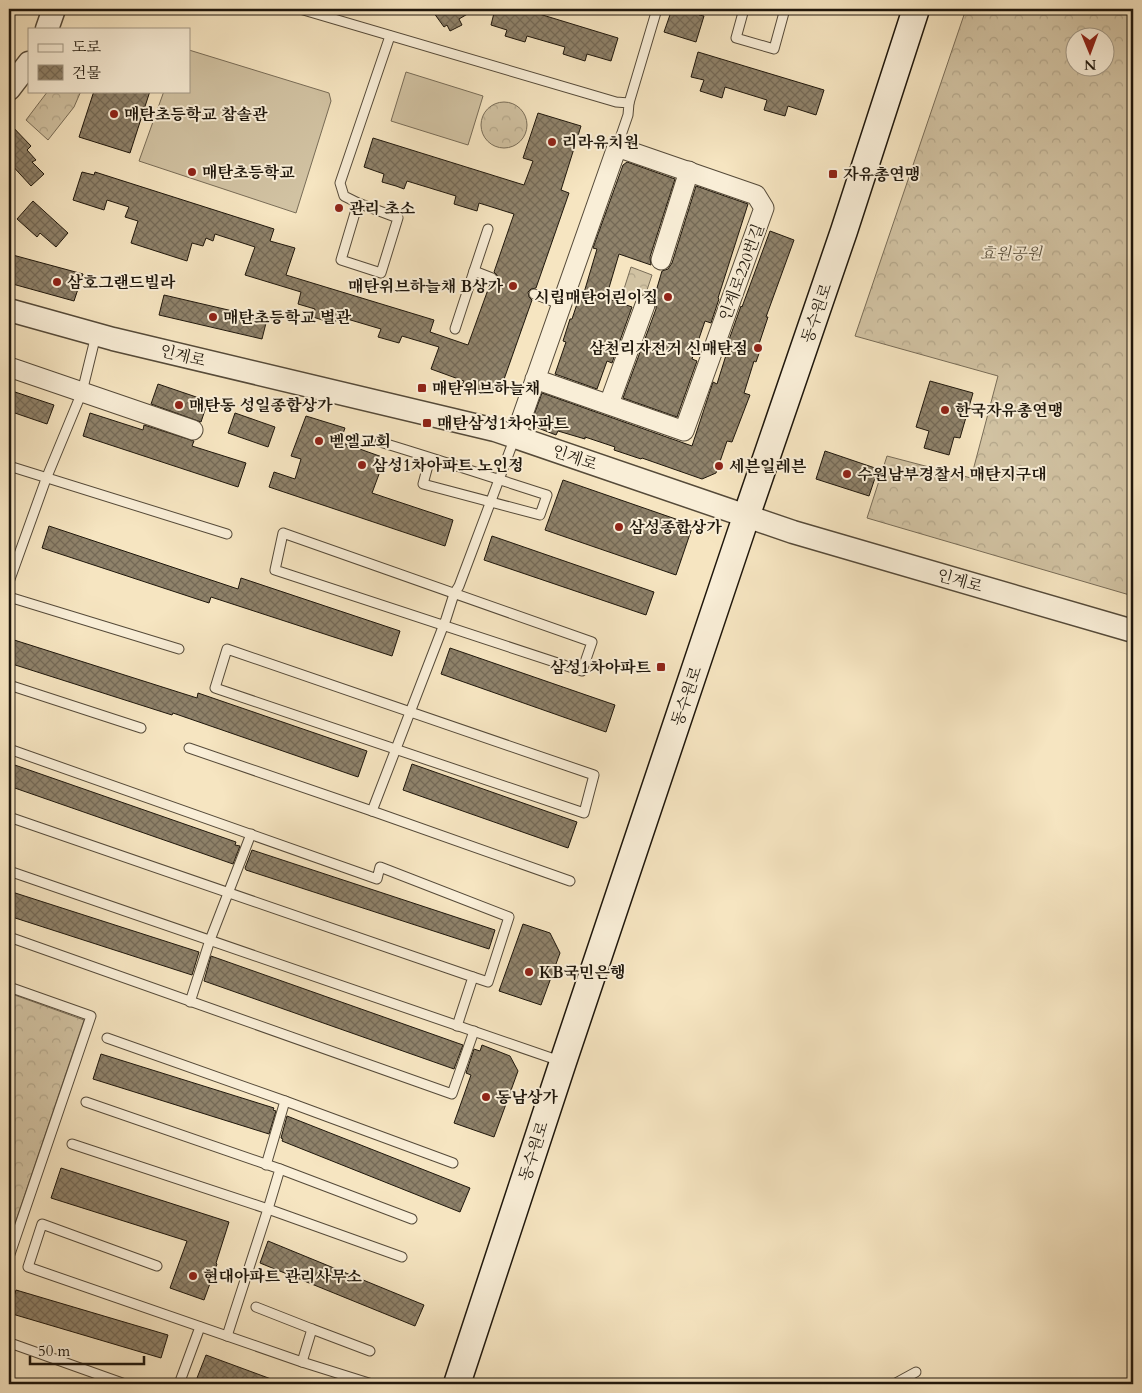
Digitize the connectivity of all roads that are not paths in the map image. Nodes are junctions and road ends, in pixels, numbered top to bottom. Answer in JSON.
{"nodes":[{"id":1,"x":54,"y":9,"type":"edge"},
{"id":2,"x":300,"y":9,"type":"edge"},
{"id":3,"x":657,"y":9,"type":"edge"},
{"id":4,"x":744,"y":9,"type":"edge"},
{"id":5,"x":785,"y":9,"type":"edge"},
{"id":6,"x":916,"y":9,"type":"edge"},
{"id":7,"x":47,"y":28,"type":"edge"},
{"id":8,"x":390,"y":36,"type":"junction"},
{"id":9,"x":28,"y":64,"type":"edge"},
{"id":10,"x":9,"y":88,"type":"edge"},
{"id":11,"x":628,"y":103,"type":"junction"},
{"id":12,"x":617,"y":147,"type":"junction"},
{"id":13,"x":689,"y":172,"type":"junction"},
{"id":14,"x":358,"y":203,"type":"junction"},
{"id":15,"x":488,"y":229,"type":"dead end"},
{"id":16,"x":661,"y":260,"type":"dead end"},
{"id":17,"x":474,"y":271,"type":"junction"},
{"id":18,"x":492,"y":278,"type":"dead end"},
{"id":19,"x":534,"y":294,"type":"dead end"},
{"id":20,"x":562,"y":305,"type":"junction"},
{"id":21,"x":645,"y":305,"type":"dead end"},
{"id":22,"x":9,"y":310,"type":"edge"},
{"id":23,"x":455,"y":328,"type":"dead end"},
{"id":24,"x":96,"y":334,"type":"junction"},
{"id":25,"x":9,"y":367,"type":"edge"},
{"id":26,"x":535,"y":379,"type":"junction"},
{"id":27,"x":82,"y":392,"type":"junction"},
{"id":28,"x":609,"y":404,"type":"junction"},
{"id":29,"x":193,"y":430,"type":"dead end"},
{"id":30,"x":515,"y":437,"type":"junction"},
{"id":31,"x":380,"y":442,"type":"dead end"},
{"id":32,"x":430,"y":458,"type":"junction"},
{"id":33,"x":9,"y":466,"type":"edge"},
{"id":34,"x":46,"y":479,"type":"junction"},
{"id":35,"x":499,"y":479,"type":"junction"},
{"id":36,"x":491,"y":501,"type":"junction"},
{"id":37,"x":746,"y":517,"type":"junction"},
{"id":38,"x":227,"y":534,"type":"dead end"},
{"id":39,"x":9,"y":582,"type":"edge"},
{"id":40,"x":454,"y":594,"type":"junction"},
{"id":41,"x":9,"y":597,"type":"edge"},
{"id":42,"x":443,"y":625,"type":"junction"},
{"id":43,"x":1133,"y":630,"type":"edge"},
{"id":44,"x":179,"y":649,"type":"dead end"},
{"id":45,"x":9,"y":685,"type":"edge"},
{"id":46,"x":410,"y":712,"type":"junction"},
{"id":47,"x":141,"y":728,"type":"dead end"},
{"id":48,"x":190,"y":748,"type":"dead end"},
{"id":49,"x":9,"y":749,"type":"edge"},
{"id":50,"x":395,"y":749,"type":"junction"},
{"id":51,"x":372,"y":812,"type":"junction"},
{"id":52,"x":9,"y":817,"type":"edge"},
{"id":53,"x":251,"y":834,"type":"junction"},
{"id":54,"x":9,"y":871,"type":"edge"},
{"id":55,"x":570,"y":881,"type":"dead end"},
{"id":56,"x":228,"y":893,"type":"junction"},
{"id":57,"x":9,"y":938,"type":"edge"},
{"id":58,"x":210,"y":940,"type":"junction"},
{"id":59,"x":473,"y":977,"type":"junction"},
{"id":60,"x":9,"y":987,"type":"edge"},
{"id":61,"x":190,"y":1002,"type":"junction"},
{"id":62,"x":458,"y":1026,"type":"junction"},
{"id":63,"x":474,"y":1031,"type":"junction"},
{"id":64,"x":106,"y":1038,"type":"dead end"},
{"id":65,"x":562,"y":1062,"type":"junction"},
{"id":66,"x":285,"y":1101,"type":"junction"},
{"id":67,"x":86,"y":1102,"type":"dead end"},
{"id":68,"x":72,"y":1144,"type":"dead end"},
{"id":69,"x":453,"y":1163,"type":"dead end"},
{"id":70,"x":266,"y":1165,"type":"junction"},
{"id":71,"x":280,"y":1169,"type":"junction"},
{"id":72,"x":268,"y":1209,"type":"junction"},
{"id":73,"x":412,"y":1219,"type":"dead end"},
{"id":74,"x":402,"y":1257,"type":"dead end"},
{"id":75,"x":9,"y":1258,"type":"edge"},
{"id":76,"x":157,"y":1266,"type":"dead end"},
{"id":77,"x":256,"y":1307,"type":"dead end"},
{"id":78,"x":200,"y":1327,"type":"junction"},
{"id":79,"x":312,"y":1328,"type":"junction"},
{"id":80,"x":227,"y":1336,"type":"junction"},
{"id":81,"x":10,"y":1343,"type":"dead end"},
{"id":82,"x":370,"y":1351,"type":"dead end"},
{"id":83,"x":302,"y":1362,"type":"junction"},
{"id":84,"x":916,"y":1372,"type":"dead end"},
{"id":85,"x":125,"y":1384,"type":"edge"},
{"id":86,"x":179,"y":1384,"type":"edge"},
{"id":87,"x":372,"y":1384,"type":"edge"},
{"id":88,"x":457,"y":1384,"type":"edge"},
{"id":89,"x":894,"y":1384,"type":"edge"}],
"edges":[{"from":1,"to":7,"type":"street"},
{"from":2,"to":8,"type":"lane"},
{"from":3,"to":11,"type":"lane"},
{"from":4,"to":5,"type":"lane"},
{"from":6,"to":37,"type":"main road","name":"동수원로"},
{"from":8,"to":11,"type":"lane"},
{"from":8,"to":14,"type":"lane"},
{"from":9,"to":10,"type":"street"},
{"from":11,"to":12,"type":"lane"},
{"from":12,"to":13,"type":"street","name":"인계로220번길"},
{"from":12,"to":20,"type":"street"},
{"from":13,"to":16,"type":"street"},
{"from":13,"to":28,"type":"street","name":"인계로220번길"},
{"from":14,"to":14,"type":"lane"},
{"from":15,"to":17,"type":"lane"},
{"from":17,"to":18,"type":"lane"},
{"from":17,"to":23,"type":"lane"},
{"from":19,"to":20,"type":"lane"},
{"from":20,"to":26,"type":"street"},
{"from":21,"to":28,"type":"street"},
{"from":22,"to":24,"type":"street","name":"인계로"},
{"from":24,"to":27,"type":"lane"},
{"from":24,"to":30,"type":"street","name":"인계로"},
{"from":25,"to":27,"type":"street"},
{"from":26,"to":28,"type":"street","name":"인계로220번길"},
{"from":26,"to":30,"type":"street"},
{"from":27,"to":29,"type":"street"},
{"from":27,"to":34,"type":"lane"},
{"from":30,"to":35,"type":"lane"},
{"from":30,"to":37,"type":"street","name":"인계로"},
{"from":31,"to":32,"type":"lane"},
{"from":32,"to":35,"type":"lane"},
{"from":32,"to":36,"type":"lane"},
{"from":33,"to":34,"type":"lane"},
{"from":34,"to":38,"type":"lane"},
{"from":34,"to":39,"type":"lane"},
{"from":35,"to":36,"type":"lane"},
{"from":35,"to":36,"type":"lane"},
{"from":36,"to":40,"type":"lane"},
{"from":37,"to":43,"type":"street","name":"인계로"},
{"from":37,"to":65,"type":"main road","name":"동수원로"},
{"from":40,"to":42,"type":"lane"},
{"from":40,"to":42,"type":"lane"},
{"from":40,"to":42,"type":"lane"},
{"from":41,"to":44,"type":"lane"},
{"from":42,"to":46,"type":"lane"},
{"from":45,"to":47,"type":"lane"},
{"from":46,"to":50,"type":"lane"},
{"from":46,"to":50,"type":"lane"},
{"from":46,"to":50,"type":"lane"},
{"from":48,"to":51,"type":"lane"},
{"from":49,"to":53,"type":"lane"},
{"from":50,"to":51,"type":"lane"},
{"from":51,"to":55,"type":"lane"},
{"from":52,"to":56,"type":"lane"},
{"from":53,"to":56,"type":"lane"},
{"from":53,"to":59,"type":"lane"},
{"from":54,"to":58,"type":"lane"},
{"from":56,"to":58,"type":"lane"},
{"from":56,"to":59,"type":"lane"},
{"from":57,"to":61,"type":"lane"},
{"from":58,"to":61,"type":"lane"},
{"from":58,"to":62,"type":"lane"},
{"from":59,"to":62,"type":"lane"},
{"from":60,"to":75,"type":"lane"},
{"from":61,"to":63,"type":"lane"},
{"from":62,"to":63,"type":"lane"},
{"from":63,"to":65,"type":"lane"},
{"from":64,"to":66,"type":"lane"},
{"from":65,"to":88,"type":"main road","name":"동수원로"},
{"from":66,"to":69,"type":"lane"},
{"from":66,"to":70,"type":"lane"},
{"from":67,"to":70,"type":"lane"},
{"from":68,"to":72,"type":"lane"},
{"from":70,"to":71,"type":"lane"},
{"from":71,"to":72,"type":"lane"},
{"from":71,"to":73,"type":"lane"},
{"from":72,"to":74,"type":"lane"},
{"from":72,"to":80,"type":"lane"},
{"from":76,"to":78,"type":"lane"},
{"from":77,"to":79,"type":"lane"},
{"from":78,"to":80,"type":"lane"},
{"from":78,"to":86,"type":"lane"},
{"from":79,"to":82,"type":"lane"},
{"from":79,"to":83,"type":"lane"},
{"from":80,"to":83,"type":"lane"},
{"from":81,"to":85,"type":"lane"},
{"from":83,"to":87,"type":"lane"},
{"from":84,"to":89,"type":"lane"}]}
